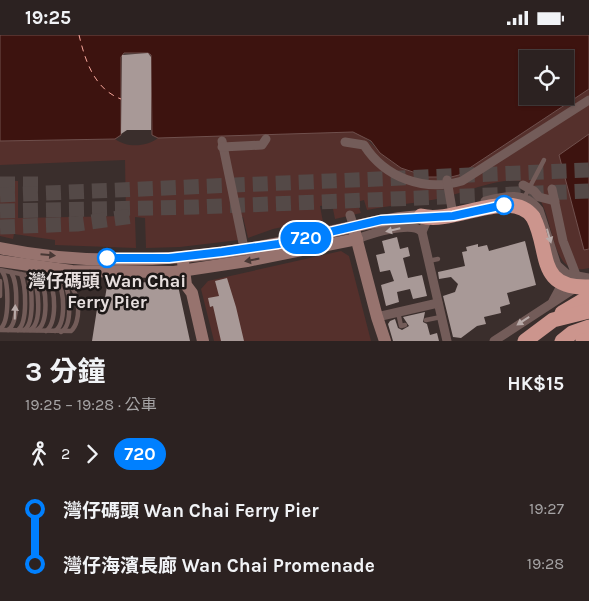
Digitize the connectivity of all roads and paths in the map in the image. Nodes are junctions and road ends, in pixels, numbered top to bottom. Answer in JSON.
{"nodes":[{"id":1,"x":589,"y":100,"type":"edge"},
{"id":2,"x":266,"y":139,"type":"dead end"},
{"id":3,"x":345,"y":142,"type":"dead end"},
{"id":4,"x":544,"y":160,"type":"dead end"},
{"id":5,"x":447,"y":183,"type":"junction"},
{"id":6,"x":526,"y":186,"type":"junction"},
{"id":7,"x":552,"y":189,"type":"dead end"},
{"id":8,"x":524,"y":198,"type":"junction"},
{"id":9,"x":555,"y":201,"type":"junction"},
{"id":10,"x":452,"y":209,"type":"junction"},
{"id":11,"x":424,"y":222,"type":"junction"},
{"id":12,"x":355,"y":232,"type":"junction"},
{"id":13,"x":0,"y":248,"type":"edge"},
{"id":14,"x":244,"y":249,"type":"junction"},
{"id":15,"x":187,"y":257,"type":"junction"},
{"id":16,"x":557,"y":266,"type":"junction"},
{"id":17,"x":1,"y":267,"type":"edge"},
{"id":18,"x":189,"y":270,"type":"junction"},
{"id":19,"x":11,"y":272,"type":"junction"},
{"id":20,"x":575,"y":272,"type":"dead end"},
{"id":21,"x":30,"y":274,"type":"junction"},
{"id":22,"x":589,"y":278,"type":"edge"},
{"id":23,"x":48,"y":279,"type":"junction"},
{"id":24,"x":0,"y":281,"type":"edge"},
{"id":25,"x":58,"y":281,"type":"junction"},
{"id":26,"x":64,"y":282,"type":"junction"},
{"id":27,"x":589,"y":287,"type":"edge"},
{"id":28,"x":0,"y":296,"type":"edge"},
{"id":29,"x":589,"y":297,"type":"edge"},
{"id":30,"x":552,"y":301,"type":"junction"},
{"id":31,"x":438,"y":303,"type":"junction"},
{"id":32,"x":589,"y":311,"type":"edge"},
{"id":33,"x":398,"y":312,"type":"junction"},
{"id":34,"x":377,"y":317,"type":"junction"},
{"id":35,"x":441,"y":317,"type":"junction"},
{"id":36,"x":426,"y":320,"type":"dead end"},
{"id":37,"x":553,"y":320,"type":"junction"},
{"id":38,"x":405,"y":325,"type":"dead end"},
{"id":39,"x":2,"y":330,"type":"edge"},
{"id":40,"x":13,"y":331,"type":"junction"},
{"id":41,"x":20,"y":331,"type":"junction"},
{"id":42,"x":26,"y":331,"type":"junction"},
{"id":43,"x":33,"y":331,"type":"junction"},
{"id":44,"x":42,"y":331,"type":"junction"},
{"id":45,"x":53,"y":331,"type":"junction"},
{"id":46,"x":61,"y":332,"type":"junction"},
{"id":47,"x":587,"y":332,"type":"edge"},
{"id":48,"x":525,"y":340,"type":"edge"},
{"id":49,"x":203,"y":341,"type":"edge"},
{"id":50,"x":378,"y":341,"type":"edge"},
{"id":51,"x":385,"y":341,"type":"edge"},
{"id":52,"x":447,"y":341,"type":"edge"},
{"id":53,"x":494,"y":341,"type":"edge"},
{"id":54,"x":562,"y":341,"type":"edge"}],
"edges":[{"from":1,"to":5,"type":"street"},
{"from":2,"to":14,"type":"street"},
{"from":3,"to":5,"type":"street"},
{"from":4,"to":6,"type":"lane"},
{"from":5,"to":10,"type":"street"},
{"from":6,"to":8,"type":"lane"},
{"from":6,"to":9,"type":"street"},
{"from":7,"to":9,"type":"street"},
{"from":8,"to":10,"type":"street"},
{"from":8,"to":16,"type":"street","one_way":true},
{"from":9,"to":20,"type":"street"},
{"from":10,"to":11,"type":"street"},
{"from":11,"to":12,"type":"main road"},
{"from":11,"to":27,"type":"highway","bridge":true},
{"from":11,"to":31,"type":"street"},
{"from":12,"to":14,"type":"main road"},
{"from":12,"to":18,"type":"main road","one_way":true},
{"from":12,"to":34,"type":"main road"},
{"from":13,"to":15,"type":"main road","one_way":true},
{"from":14,"to":15,"type":"main road"},
{"from":15,"to":18,"type":"main road"},
{"from":16,"to":22,"type":"street"},
{"from":16,"to":30,"type":"street"},
{"from":17,"to":19,"type":"lane"},
{"from":17,"to":21,"type":"main road"},
{"from":17,"to":39,"type":"lane"},
{"from":18,"to":21,"type":"main road"},
{"from":18,"to":49,"type":"main road"},
{"from":19,"to":21,"type":"lane"},
{"from":39,"to":19,"type":"lane","one_way":true},
{"from":21,"to":23,"type":"lane"},
{"from":21,"to":40,"type":"lane"},
{"from":21,"to":41,"type":"lane"},
{"from":21,"to":42,"type":"lane"},
{"from":21,"to":43,"type":"lane"},
{"from":22,"to":30,"type":"street"},
{"from":23,"to":25,"type":"lane"},
{"from":23,"to":44,"type":"lane"},
{"from":24,"to":28,"type":"lane"},
{"from":25,"to":26,"type":"lane"},
{"from":25,"to":45,"type":"lane"},
{"from":26,"to":46,"type":"lane"},
{"from":26,"to":46,"type":"lane"},
{"from":29,"to":37,"type":"highway"},
{"from":30,"to":53,"type":"street","one_way":true},
{"from":31,"to":33,"type":"street"},
{"from":31,"to":35,"type":"street"},
{"from":32,"to":37,"type":"highway"},
{"from":33,"to":34,"type":"street"},
{"from":33,"to":38,"type":"lane"},
{"from":34,"to":50,"type":"main road"},
{"from":34,"to":51,"type":"main road"},
{"from":35,"to":36,"type":"lane"},
{"from":35,"to":52,"type":"street"},
{"from":37,"to":48,"type":"highway"},
{"from":39,"to":40,"type":"lane"},
{"from":40,"to":41,"type":"lane"},
{"from":41,"to":42,"type":"lane"},
{"from":42,"to":43,"type":"lane"},
{"from":43,"to":44,"type":"lane"},
{"from":44,"to":45,"type":"lane"},
{"from":45,"to":46,"type":"lane"},
{"from":47,"to":54,"type":"highway"}]}
